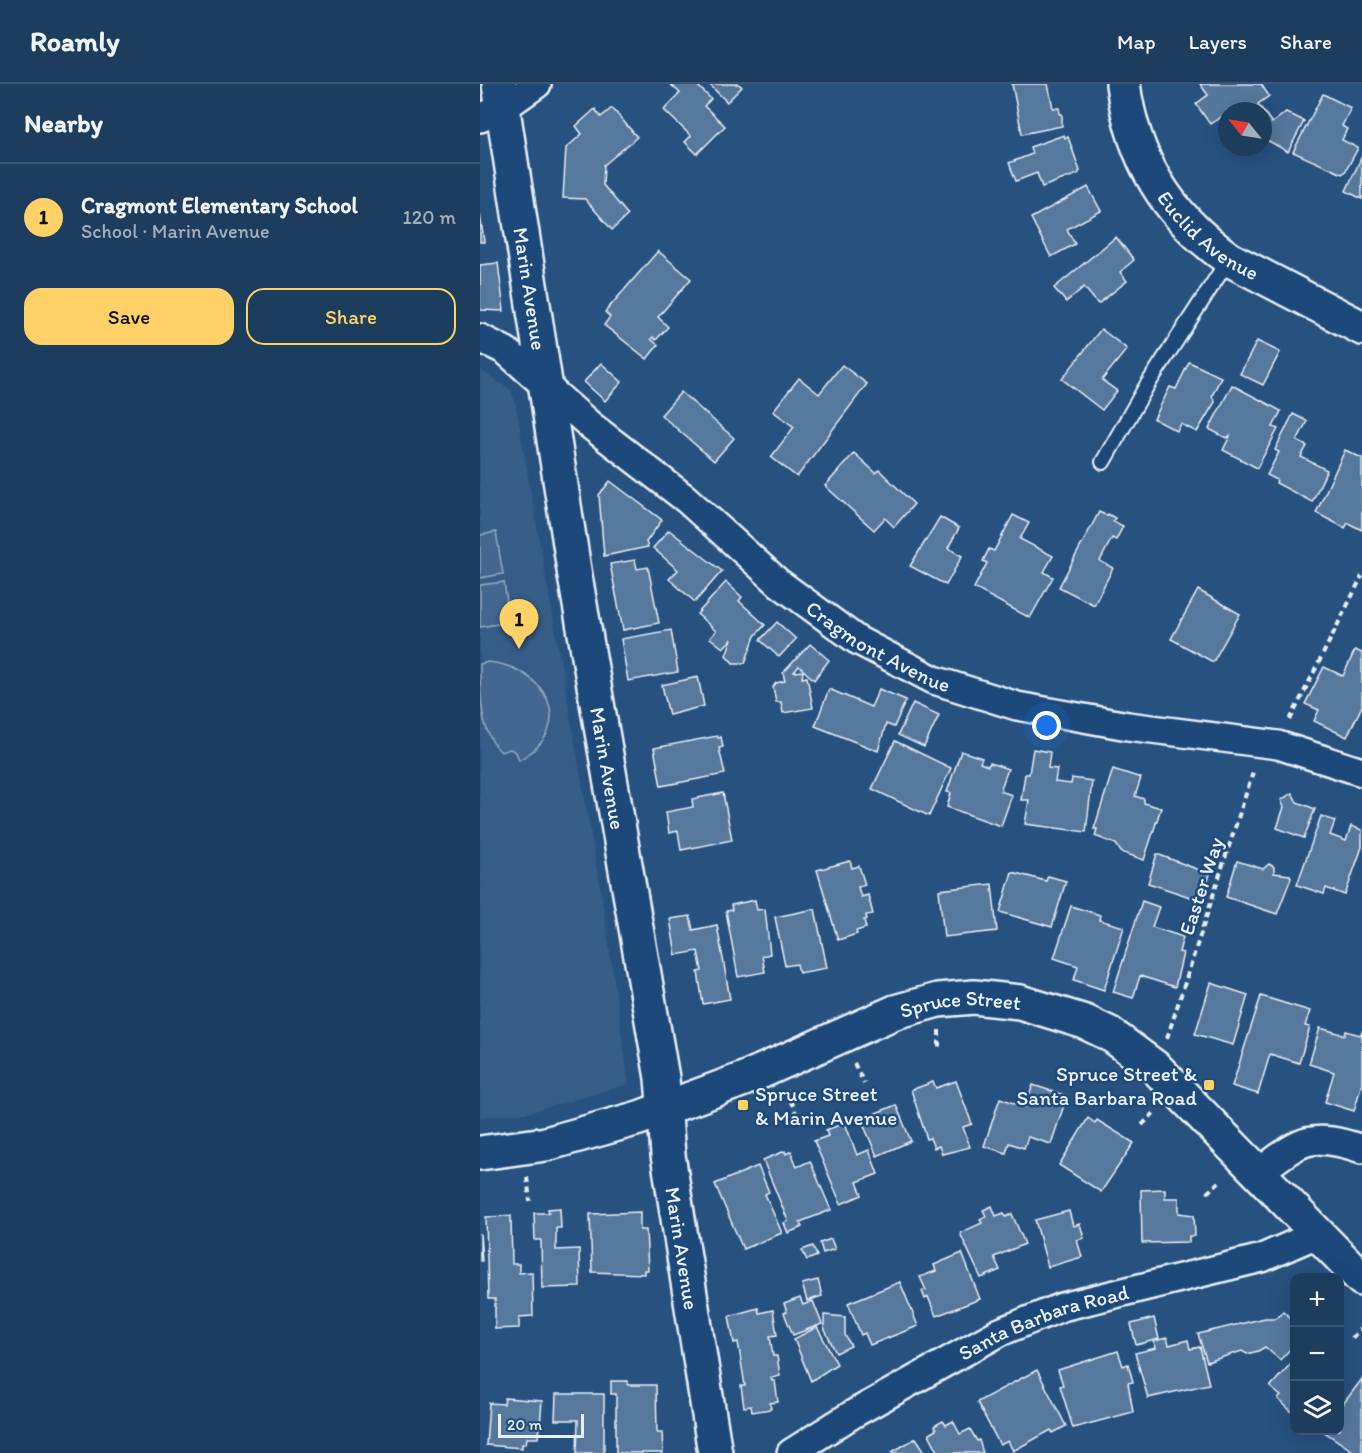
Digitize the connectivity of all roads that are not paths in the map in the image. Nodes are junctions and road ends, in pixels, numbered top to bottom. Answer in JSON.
{"nodes":[{"id":1,"x":537,"y":84,"type":"edge"},
{"id":2,"x":1123,"y":84,"type":"edge"},
{"id":3,"x":494,"y":103,"type":"edge"},
{"id":4,"x":1229,"y":259,"type":"junction"},
{"id":5,"x":1362,"y":328,"type":"edge"},
{"id":6,"x":480,"y":338,"type":"edge"},
{"id":7,"x":545,"y":386,"type":"junction"},
{"id":8,"x":1103,"y":462,"type":"dead end"},
{"id":9,"x":1362,"y":772,"type":"edge"},
{"id":10,"x":664,"y":1108,"type":"junction"},
{"id":11,"x":1362,"y":1149,"type":"edge"},
{"id":12,"x":480,"y":1153,"type":"edge"},
{"id":13,"x":1258,"y":1173,"type":"junction"},
{"id":14,"x":1317,"y":1234,"type":"junction"},
{"id":15,"x":1362,"y":1279,"type":"edge"},
{"id":16,"x":715,"y":1453,"type":"edge"},
{"id":17,"x":791,"y":1453,"type":"edge"}],
"edges":[{"from":1,"to":3,"type":"street"},
{"from":2,"to":4,"type":"street","name":"Euclid Avenue"},
{"from":3,"to":7,"type":"street","name":"Marin Avenue"},
{"from":4,"to":5,"type":"street","name":"Euclid Avenue"},
{"from":4,"to":8,"type":"lane"},
{"from":6,"to":7,"type":"street","name":"Cragmont Avenue"},
{"from":7,"to":9,"type":"street","name":"Cragmont Avenue"},
{"from":7,"to":10,"type":"street","name":"Marin Avenue"},
{"from":10,"to":12,"type":"street","name":"Spruce Street"},
{"from":10,"to":13,"type":"street","name":"Spruce Street"},
{"from":10,"to":16,"type":"street","name":"Marin Avenue"},
{"from":11,"to":13,"type":"street"},
{"from":13,"to":14,"type":"street","name":"Spruce Street"},
{"from":14,"to":15,"type":"street","name":"Spruce Street"},
{"from":14,"to":17,"type":"street","name":"Santa Barbara Road"}]}
